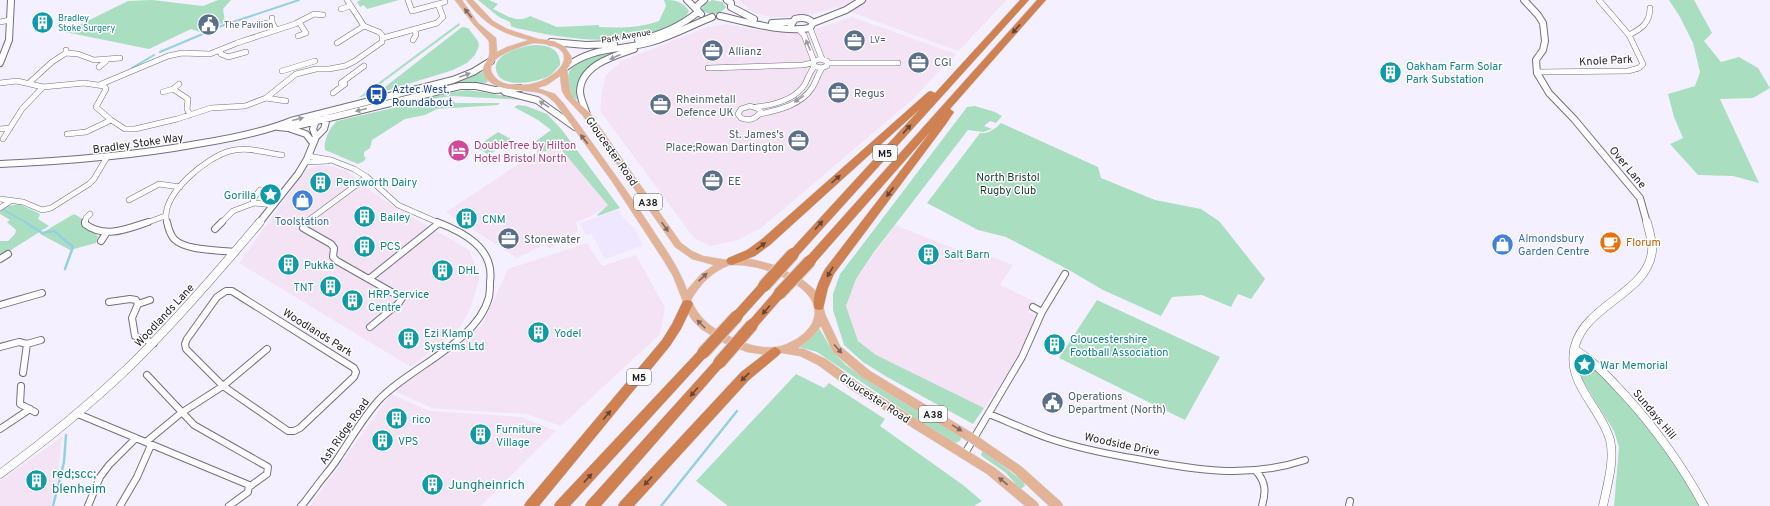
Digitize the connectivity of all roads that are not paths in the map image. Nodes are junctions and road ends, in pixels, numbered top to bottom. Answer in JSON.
{"nodes":[{"id":1,"x":11,"y":0,"type":"edge"},
{"id":2,"x":347,"y":0,"type":"edge"},
{"id":3,"x":408,"y":0,"type":"edge"},
{"id":4,"x":458,"y":0,"type":"edge"},
{"id":5,"x":469,"y":0,"type":"edge"},
{"id":6,"x":687,"y":0,"type":"edge"},
{"id":7,"x":704,"y":0,"type":"edge"},
{"id":8,"x":727,"y":0,"type":"edge"},
{"id":9,"x":862,"y":0,"type":"edge"},
{"id":10,"x":1025,"y":0,"type":"edge"},
{"id":11,"x":1042,"y":0,"type":"edge"},
{"id":12,"x":1524,"y":0,"type":"edge"},
{"id":13,"x":1599,"y":0,"type":"edge"},
{"id":14,"x":445,"y":2,"type":"dead end"},
{"id":15,"x":438,"y":4,"type":"junction"},
{"id":16,"x":312,"y":6,"type":"dead end"},
{"id":17,"x":351,"y":6,"type":"junction"},
{"id":18,"x":731,"y":7,"type":"junction"},
{"id":19,"x":1650,"y":8,"type":"dead end"},
{"id":20,"x":341,"y":9,"type":"dead end"},
{"id":21,"x":697,"y":10,"type":"junction"},
{"id":22,"x":314,"y":14,"type":"junction"},
{"id":23,"x":323,"y":15,"type":"dead end"},
{"id":24,"x":720,"y":16,"type":"junction"},
{"id":25,"x":712,"y":17,"type":"junction"},
{"id":26,"x":10,"y":20,"type":"junction"},
{"id":27,"x":0,"y":22,"type":"edge"},
{"id":28,"x":299,"y":22,"type":"junction"},
{"id":29,"x":792,"y":22,"type":"junction"},
{"id":30,"x":811,"y":23,"type":"junction"},
{"id":31,"x":263,"y":24,"type":"dead end"},
{"id":32,"x":364,"y":26,"type":"junction"},
{"id":33,"x":796,"y":29,"type":"junction"},
{"id":34,"x":276,"y":30,"type":"junction"},
{"id":35,"x":415,"y":30,"type":"junction"},
{"id":36,"x":1629,"y":35,"type":"junction"},
{"id":37,"x":298,"y":36,"type":"dead end"},
{"id":38,"x":383,"y":38,"type":"junction"},
{"id":39,"x":413,"y":40,"type":"dead end"},
{"id":40,"x":548,"y":42,"type":"junction"},
{"id":41,"x":651,"y":42,"type":"junction"},
{"id":42,"x":337,"y":43,"type":"dead end"},
{"id":43,"x":220,"y":51,"type":"junction"},
{"id":44,"x":246,"y":52,"type":"dead end"},
{"id":45,"x":977,"y":52,"type":"junction"},
{"id":46,"x":120,"y":58,"type":"dead end"},
{"id":47,"x":822,"y":59,"type":"junction"},
{"id":48,"x":492,"y":60,"type":"junction"},
{"id":49,"x":106,"y":61,"type":"junction"},
{"id":50,"x":315,"y":61,"type":"dead end"},
{"id":51,"x":355,"y":61,"type":"junction"},
{"id":52,"x":0,"y":62,"type":"edge"},
{"id":53,"x":828,"y":63,"type":"junction"},
{"id":54,"x":898,"y":63,"type":"dead end"},
{"id":55,"x":813,"y":64,"type":"junction"},
{"id":56,"x":298,"y":66,"type":"junction"},
{"id":57,"x":99,"y":67,"type":"dead end"},
{"id":58,"x":565,"y":68,"type":"junction"},
{"id":59,"x":708,"y":68,"type":"dead end"},
{"id":60,"x":822,"y":68,"type":"junction"},
{"id":61,"x":282,"y":71,"type":"dead end"},
{"id":62,"x":301,"y":72,"type":"junction"},
{"id":63,"x":1537,"y":72,"type":"junction"},
{"id":64,"x":0,"y":82,"type":"edge"},
{"id":65,"x":29,"y":83,"type":"junction"},
{"id":66,"x":179,"y":84,"type":"dead end"},
{"id":67,"x":99,"y":85,"type":"junction"},
{"id":68,"x":43,"y":87,"type":"junction"},
{"id":69,"x":523,"y":88,"type":"junction"},
{"id":70,"x":173,"y":89,"type":"junction"},
{"id":71,"x":962,"y":89,"type":"junction"},
{"id":72,"x":496,"y":90,"type":"junction"},
{"id":73,"x":163,"y":92,"type":"dead end"},
{"id":74,"x":333,"y":93,"type":"dead end"},
{"id":75,"x":266,"y":98,"type":"junction"},
{"id":76,"x":277,"y":99,"type":"junction"},
{"id":77,"x":286,"y":101,"type":"dead end"},
{"id":78,"x":272,"y":104,"type":"dead end"},
{"id":79,"x":756,"y":107,"type":"junction"},
{"id":80,"x":321,"y":113,"type":"junction"},
{"id":81,"x":760,"y":114,"type":"junction"},
{"id":82,"x":190,"y":115,"type":"junction"},
{"id":83,"x":587,"y":115,"type":"junction"},
{"id":84,"x":327,"y":118,"type":"junction"},
{"id":85,"x":111,"y":120,"type":"junction"},
{"id":86,"x":315,"y":121,"type":"junction"},
{"id":87,"x":276,"y":127,"type":"junction"},
{"id":88,"x":575,"y":127,"type":"junction"},
{"id":89,"x":10,"y":128,"type":"junction"},
{"id":90,"x":288,"y":128,"type":"junction"},
{"id":91,"x":0,"y":129,"type":"edge"},
{"id":92,"x":67,"y":134,"type":"dead end"},
{"id":93,"x":3,"y":139,"type":"dead end"},
{"id":94,"x":314,"y":140,"type":"junction"},
{"id":95,"x":280,"y":148,"type":"dead end"},
{"id":96,"x":275,"y":154,"type":"junction"},
{"id":97,"x":282,"y":155,"type":"dead end"},
{"id":98,"x":107,"y":157,"type":"junction"},
{"id":99,"x":307,"y":159,"type":"junction"},
{"id":100,"x":0,"y":164,"type":"edge"},
{"id":101,"x":367,"y":177,"type":"junction"},
{"id":102,"x":180,"y":187,"type":"junction"},
{"id":103,"x":260,"y":190,"type":"dead end"},
{"id":104,"x":0,"y":199,"type":"edge"},
{"id":105,"x":129,"y":200,"type":"dead end"},
{"id":106,"x":8,"y":202,"type":"junction"},
{"id":107,"x":254,"y":203,"type":"junction"},
{"id":108,"x":274,"y":205,"type":"junction"},
{"id":109,"x":0,"y":208,"type":"edge"},
{"id":110,"x":90,"y":214,"type":"dead end"},
{"id":111,"x":165,"y":216,"type":"junction"},
{"id":112,"x":439,"y":224,"type":"junction"},
{"id":113,"x":215,"y":229,"type":"dead end"},
{"id":114,"x":107,"y":232,"type":"junction"},
{"id":115,"x":101,"y":241,"type":"dead end"},
{"id":116,"x":235,"y":252,"type":"junction"},
{"id":117,"x":8,"y":254,"type":"dead end"},
{"id":118,"x":0,"y":260,"type":"edge"},
{"id":119,"x":730,"y":262,"type":"junction"},
{"id":120,"x":1065,"y":274,"type":"dead end"},
{"id":121,"x":369,"y":279,"type":"junction"},
{"id":122,"x":42,"y":293,"type":"dead end"},
{"id":123,"x":150,"y":300,"type":"dead end"},
{"id":124,"x":109,"y":302,"type":"dead end"},
{"id":125,"x":687,"y":302,"type":"junction"},
{"id":126,"x":138,"y":304,"type":"junction"},
{"id":127,"x":0,"y":305,"type":"edge"},
{"id":128,"x":1033,"y":307,"type":"dead end"},
{"id":129,"x":820,"y":310,"type":"junction"},
{"id":130,"x":1042,"y":312,"type":"junction"},
{"id":131,"x":370,"y":327,"type":"dead end"},
{"id":132,"x":41,"y":340,"type":"dead end"},
{"id":133,"x":154,"y":343,"type":"junction"},
{"id":134,"x":27,"y":344,"type":"junction"},
{"id":135,"x":0,"y":348,"type":"edge"},
{"id":136,"x":267,"y":349,"type":"dead end"},
{"id":137,"x":1574,"y":349,"type":"junction"},
{"id":138,"x":779,"y":351,"type":"junction"},
{"id":139,"x":23,"y":373,"type":"dead end"},
{"id":140,"x":147,"y":375,"type":"dead end"},
{"id":141,"x":21,"y":386,"type":"dead end"},
{"id":142,"x":222,"y":386,"type":"junction"},
{"id":143,"x":181,"y":412,"type":"junction"},
{"id":144,"x":78,"y":414,"type":"junction"},
{"id":145,"x":989,"y":414,"type":"junction"},
{"id":146,"x":0,"y":429,"type":"edge"},
{"id":147,"x":136,"y":438,"type":"junction"},
{"id":148,"x":973,"y":439,"type":"junction"},
{"id":149,"x":149,"y":443,"type":"junction"},
{"id":150,"x":964,"y":455,"type":"junction"},
{"id":151,"x":1305,"y":460,"type":"dead end"},
{"id":152,"x":1256,"y":471,"type":"junction"},
{"id":153,"x":0,"y":474,"type":"edge"},
{"id":154,"x":249,"y":487,"type":"junction"},
{"id":155,"x":302,"y":505,"type":"edge"},
{"id":156,"x":88,"y":506,"type":"edge"},
{"id":157,"x":120,"y":506,"type":"edge"},
{"id":158,"x":229,"y":506,"type":"edge"},
{"id":159,"x":531,"y":506,"type":"edge"},
{"id":160,"x":561,"y":506,"type":"edge"},
{"id":161,"x":592,"y":506,"type":"edge"},
{"id":162,"x":625,"y":506,"type":"edge"},
{"id":163,"x":1033,"y":506,"type":"edge"},
{"id":164,"x":1057,"y":506,"type":"edge"},
{"id":165,"x":1262,"y":506,"type":"edge"},
{"id":166,"x":1603,"y":506,"type":"edge"},
{"id":167,"x":1704,"y":506,"type":"edge"}],
"edges":[{"from":1,"to":26,"type":"street"},
{"from":2,"to":17,"type":"street"},
{"from":3,"to":15,"type":"street"},
{"from":48,"to":4,"type":"main road","one_way":true},
{"from":5,"to":40,"type":"main road"},
{"from":6,"to":21,"type":"street"},
{"from":7,"to":21,"type":"street","name":"Park Avenue"},
{"from":8,"to":18,"type":"street"},
{"from":9,"to":30,"type":"street"},
{"from":10,"to":45,"type":"highway","number":"M5"},
{"from":11,"to":71,"type":"highway","number":"M5","one_way":true},
{"from":12,"to":63,"type":"street"},
{"from":13,"to":36,"type":"street","name":"Knole Park"},
{"from":14,"to":15,"type":"street"},
{"from":15,"to":35,"type":"street"},
{"from":16,"to":22,"type":"street"},
{"from":17,"to":20,"type":"street"},
{"from":17,"to":32,"type":"street"},
{"from":18,"to":24,"type":"street"},
{"from":18,"to":29,"type":"street"},
{"from":19,"to":36,"type":"street"},
{"from":21,"to":25,"type":"street"},
{"from":21,"to":40,"type":"street","name":"Park Avenue"},
{"from":22,"to":23,"type":"street"},
{"from":22,"to":28,"type":"street"},
{"from":24,"to":25,"type":"street"},
{"from":24,"to":33,"type":"street"},
{"from":25,"to":41,"type":"street","name":"Park Avenue"},
{"from":26,"to":27,"type":"street"},
{"from":26,"to":52,"type":"street"},
{"from":28,"to":34,"type":"street"},
{"from":28,"to":37,"type":"street"},
{"from":29,"to":30,"type":"street"},
{"from":29,"to":33,"type":"street"},
{"from":30,"to":33,"type":"street"},
{"from":30,"to":47,"type":"street"},
{"from":31,"to":34,"type":"street"},
{"from":32,"to":38,"type":"street"},
{"from":32,"to":42,"type":"street"},
{"from":55,"to":33,"type":"street","one_way":true},
{"from":34,"to":43,"type":"street"},
{"from":35,"to":38,"type":"street"},
{"from":35,"to":39,"type":"street"},
{"from":36,"to":63,"type":"street","name":"Knole Park"},
{"from":38,"to":51,"type":"street"},
{"from":40,"to":48,"type":"main road"},
{"from":40,"to":58,"type":"main road","name":"Gloucester Road"},
{"from":41,"to":58,"type":"street","name":"Park Avenue"},
{"from":41,"to":83,"type":"street","one_way":true},
{"from":43,"to":44,"type":"street"},
{"from":43,"to":67,"type":"street"},
{"from":119,"to":45,"type":"highway","number":"M5","one_way":true},
{"from":160,"to":45,"type":"highway","number":"M5","one_way":true,"bridge":true},
{"from":46,"to":49,"type":"street"},
{"from":47,"to":53,"type":"street"},
{"from":47,"to":55,"type":"street"},
{"from":48,"to":69,"type":"main road","name":"Gloucester Road"},
{"from":80,"to":48,"type":"street","name":"Bradley Stoke Way","one_way":true},
{"from":49,"to":57,"type":"street"},
{"from":49,"to":65,"type":"street"},
{"from":50,"to":56,"type":"street"},
{"from":51,"to":62,"type":"street"},
{"from":51,"to":74,"type":"street"},
{"from":53,"to":54,"type":"street"},
{"from":53,"to":60,"type":"street"},
{"from":55,"to":59,"type":"street"},
{"from":55,"to":60,"type":"street"},
{"from":55,"to":79,"type":"street"},
{"from":56,"to":61,"type":"street"},
{"from":56,"to":62,"type":"street"},
{"from":58,"to":69,"type":"main road"},
{"from":58,"to":83,"type":"main road","name":"Gloucester Road","number":"A38"},
{"from":60,"to":81,"type":"street","one_way":true},
{"from":62,"to":75,"type":"street"},
{"from":63,"to":137,"type":"street","name":"Over Lane"},
{"from":64,"to":65,"type":"street"},
{"from":65,"to":68,"type":"street"},
{"from":66,"to":70,"type":"street"},
{"from":67,"to":68,"type":"street"},
{"from":67,"to":85,"type":"street"},
{"from":68,"to":89,"type":"street"},
{"from":69,"to":72,"type":"street","name":"Bradley Stoke Way"},
{"from":69,"to":88,"type":"main road","name":"Gloucester Road","number":"A38"},
{"from":70,"to":73,"type":"street"},
{"from":70,"to":82,"type":"street"},
{"from":71,"to":129,"type":"highway","number":"M5","one_way":true},
{"from":71,"to":161,"type":"highway","number":"M5","one_way":true,"bridge":true},
{"from":72,"to":84,"type":"street","name":"Bradley Stoke Way","one_way":true},
{"from":88,"to":72,"type":"street","one_way":true},
{"from":75,"to":76,"type":"street"},
{"from":75,"to":82,"type":"street"},
{"from":76,"to":77,"type":"street"},
{"from":76,"to":78,"type":"street"},
{"from":79,"to":81,"type":"street"},
{"from":79,"to":81,"type":"street"},
{"from":80,"to":84,"type":"street"},
{"from":80,"to":86,"type":"street"},
{"from":87,"to":80,"type":"street","name":"Bradley Stoke Way","one_way":true},
{"from":82,"to":85,"type":"street"},
{"from":83,"to":119,"type":"main road","name":"Gloucester Road","number":"A38","one_way":true},
{"from":84,"to":86,"type":"street","name":"Bradley Stoke Way"},
{"from":84,"to":94,"type":"street","name":"Woodlands Lane"},
{"from":85,"to":92,"type":"street"},
{"from":86,"to":90,"type":"street","name":"Bradley Stoke Way"},
{"from":86,"to":94,"type":"street","name":"Woodlands Lane"},
{"from":87,"to":90,"type":"street","name":"Bradley Stoke Way"},
{"from":87,"to":98,"type":"street","name":"Bradley Stoke Way"},
{"from":125,"to":88,"type":"main road","name":"Gloucester Road","number":"A38","one_way":true},
{"from":89,"to":91,"type":"street"},
{"from":89,"to":93,"type":"street"},
{"from":90,"to":94,"type":"street"},
{"from":94,"to":99,"type":"street","name":"Woodlands Lane"},
{"from":95,"to":96,"type":"street"},
{"from":96,"to":97,"type":"street"},
{"from":96,"to":102,"type":"street"},
{"from":98,"to":100,"type":"street","name":"Bradley Stoke Way"},
{"from":98,"to":106,"type":"street"},
{"from":99,"to":101,"type":"street","name":"Ash Ridge Road"},
{"from":99,"to":108,"type":"street","name":"Woodlands Lane"},
{"from":101,"to":112,"type":"street","name":"Ash Ridge Road"},
{"from":101,"to":121,"type":"street"},
{"from":102,"to":105,"type":"street"},
{"from":102,"to":111,"type":"street"},
{"from":103,"to":107,"type":"street"},
{"from":104,"to":106,"type":"street"},
{"from":106,"to":109,"type":"street"},
{"from":107,"to":108,"type":"street"},
{"from":107,"to":113,"type":"street"},
{"from":108,"to":116,"type":"street","name":"Woodlands Lane"},
{"from":110,"to":114,"type":"street"},
{"from":111,"to":114,"type":"street"},
{"from":111,"to":116,"type":"street"},
{"from":112,"to":121,"type":"street"},
{"from":112,"to":155,"type":"street","name":"Ash Ridge Road"},
{"from":114,"to":115,"type":"street"},
{"from":116,"to":133,"type":"street","name":"Woodlands Lane"},
{"from":117,"to":118,"type":"street"},
{"from":125,"to":119,"type":"main road","one_way":true},
{"from":119,"to":129,"type":"main road"},
{"from":120,"to":130,"type":"street"},
{"from":121,"to":131,"type":"street"},
{"from":122,"to":127,"type":"street"},
{"from":123,"to":126,"type":"street"},
{"from":124,"to":126,"type":"street"},
{"from":138,"to":125,"type":"main road","one_way":true},
{"from":159,"to":125,"type":"highway","number":"M5","one_way":true},
{"from":126,"to":133,"type":"street"},
{"from":128,"to":130,"type":"street"},
{"from":129,"to":138,"type":"main road"},
{"from":129,"to":148,"type":"main road","name":"Gloucester Road","number":"A38","one_way":true},
{"from":130,"to":145,"type":"street"},
{"from":132,"to":134,"type":"street"},
{"from":133,"to":144,"type":"street","name":"Woodlands Lane"},
{"from":134,"to":135,"type":"street"},
{"from":134,"to":139,"type":"street"},
{"from":136,"to":142,"type":"street"},
{"from":137,"to":166,"type":"street","name":"Over Lane"},
{"from":137,"to":167,"type":"street","name":"Sundays Hill"},
{"from":138,"to":150,"type":"main road","name":"Gloucester Road","number":"A38"},
{"from":138,"to":162,"type":"highway","one_way":true},
{"from":140,"to":143,"type":"street"},
{"from":141,"to":146,"type":"street"},
{"from":142,"to":142,"type":"street","name":"Woodlands Park"},
{"from":142,"to":143,"type":"street"},
{"from":143,"to":149,"type":"street"},
{"from":143,"to":154,"type":"street"},
{"from":144,"to":147,"type":"street"},
{"from":144,"to":153,"type":"street","name":"Woodlands Lane"},
{"from":145,"to":148,"type":"street"},
{"from":145,"to":152,"type":"street","name":"Woodside Drive"},
{"from":147,"to":149,"type":"street"},
{"from":147,"to":156,"type":"street"},
{"from":148,"to":150,"type":"street"},
{"from":148,"to":164,"type":"main road","name":"Gloucester Road","number":"A38"},
{"from":149,"to":154,"type":"street"},
{"from":149,"to":157,"type":"street"},
{"from":163,"to":150,"type":"main road","name":"Gloucester Road","number":"A38","one_way":true},
{"from":151,"to":152,"type":"street","name":"Woodside Drive"},
{"from":152,"to":165,"type":"street"},
{"from":154,"to":158,"type":"street"}]}
